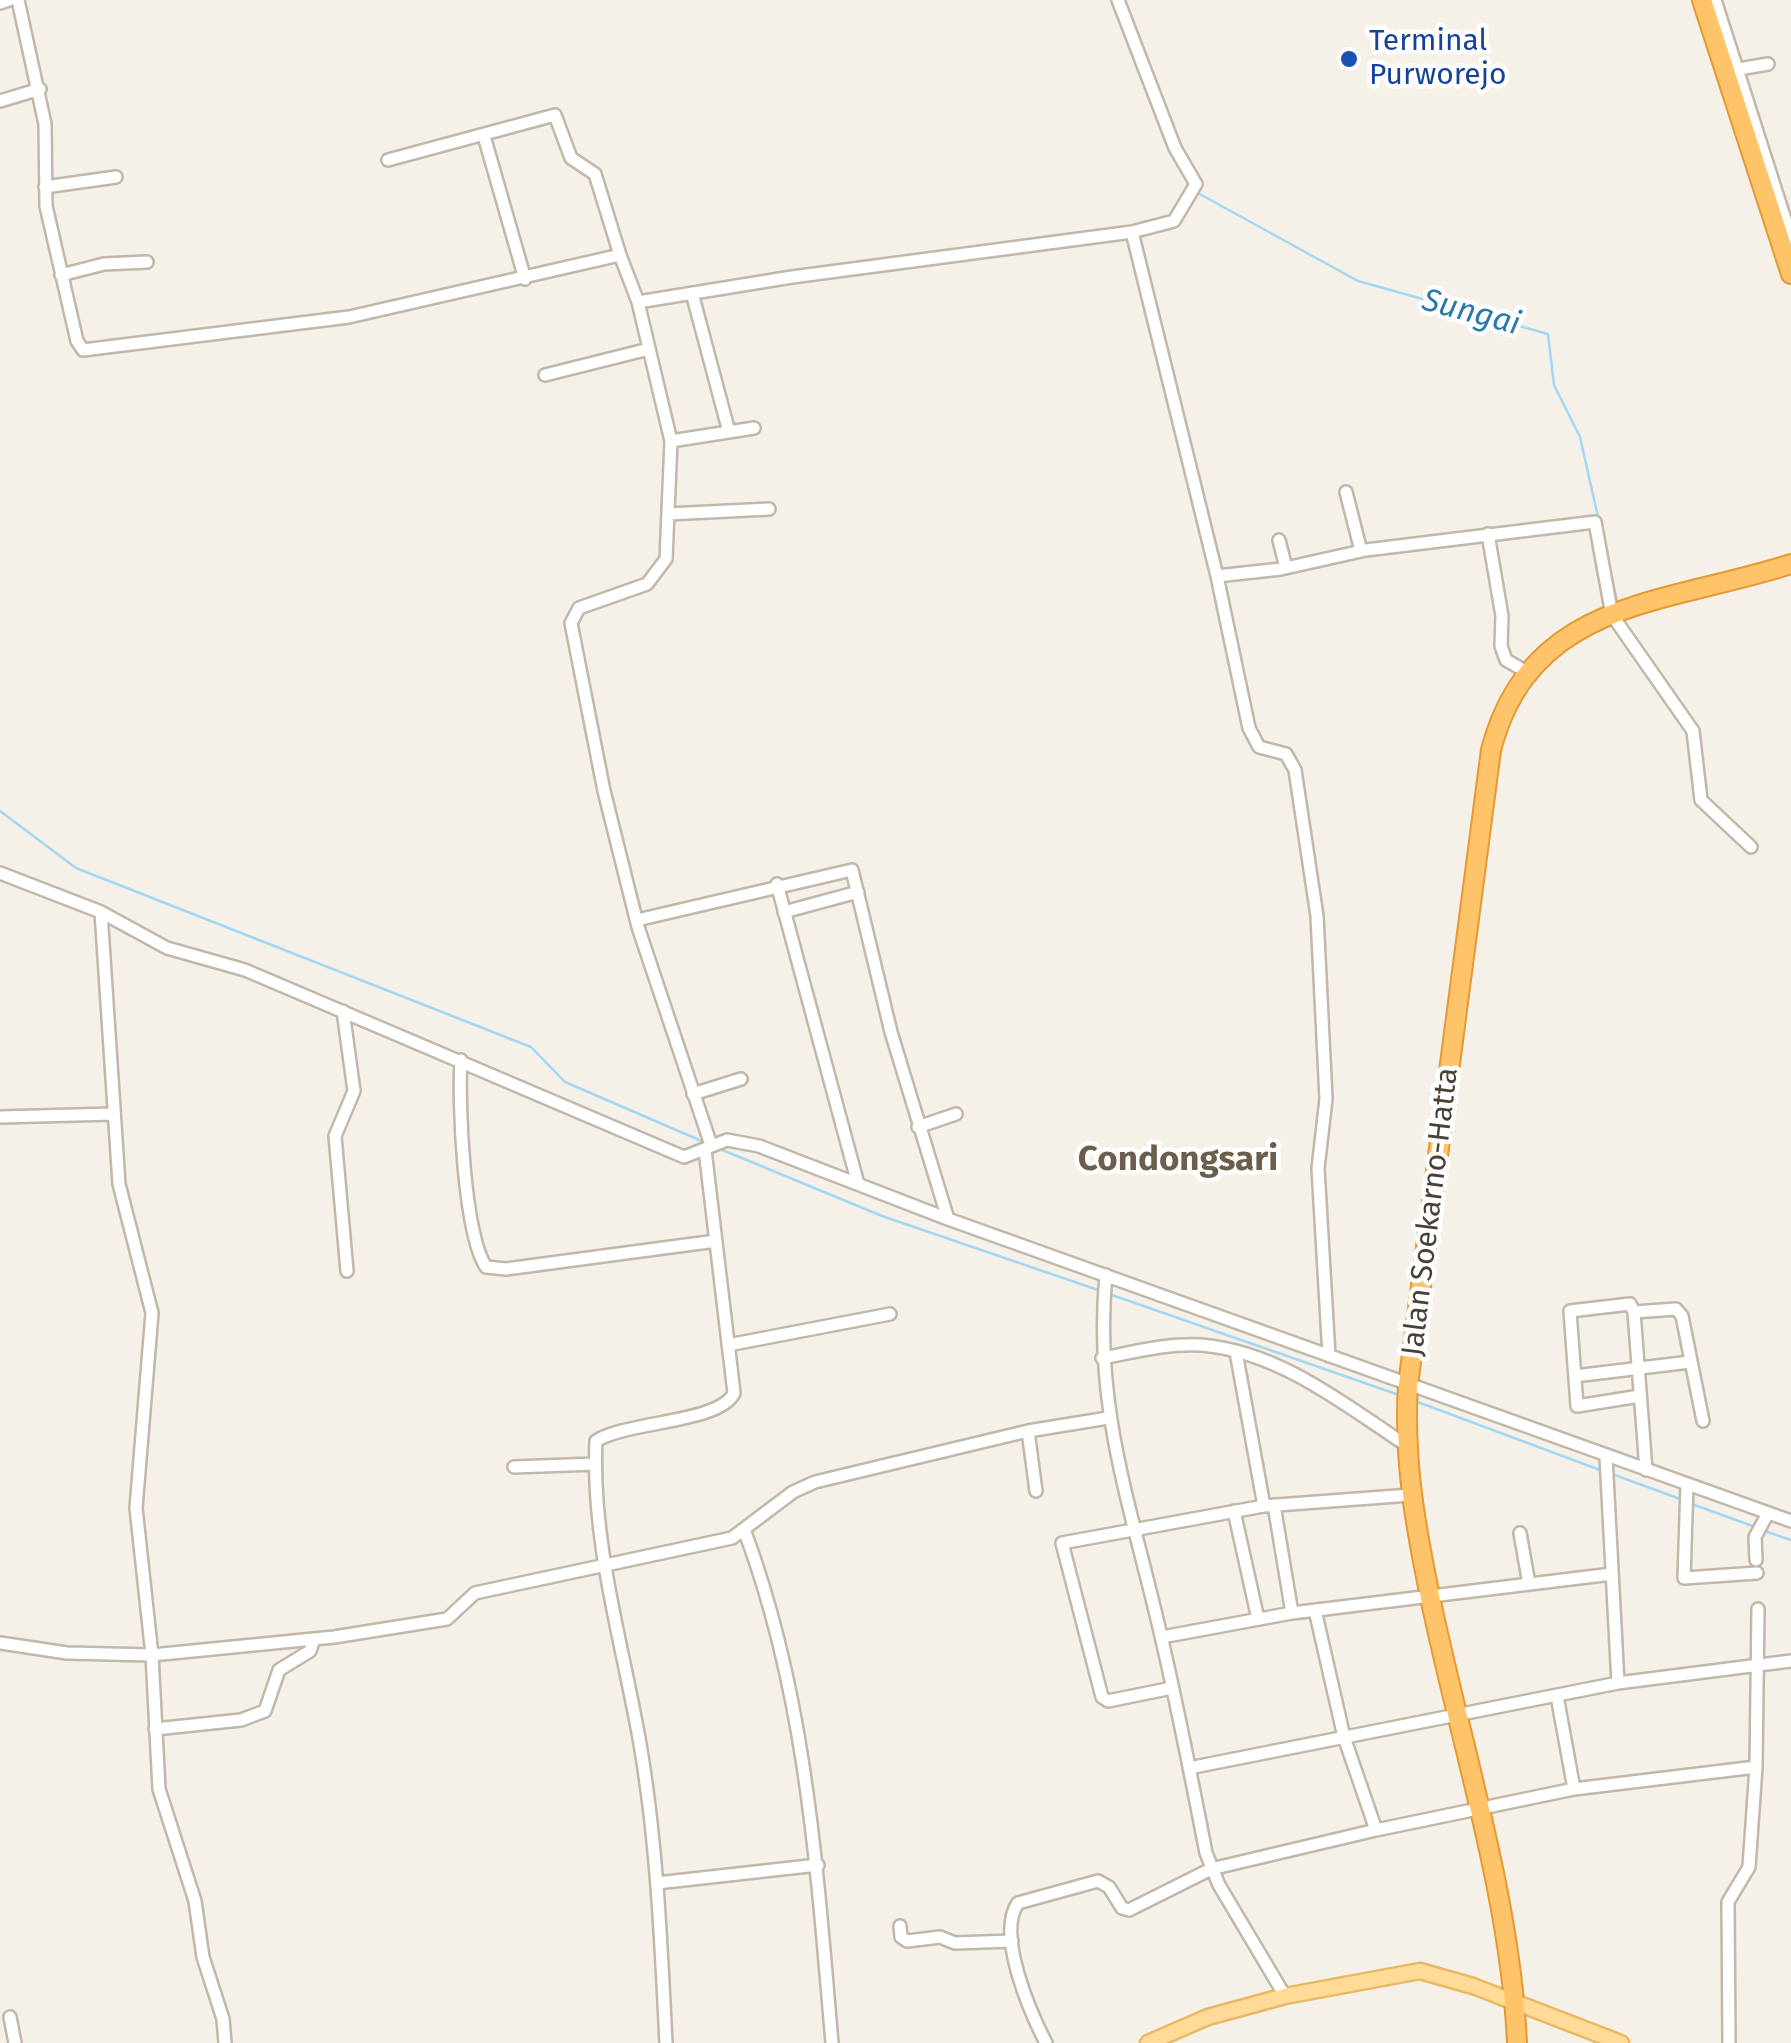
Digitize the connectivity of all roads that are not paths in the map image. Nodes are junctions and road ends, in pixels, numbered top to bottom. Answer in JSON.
{"nodes":[{"id":1,"x":9,"y":0,"type":"edge"},
{"id":2,"x":18,"y":0,"type":"edge"},
{"id":3,"x":1118,"y":0,"type":"edge"},
{"id":4,"x":1702,"y":0,"type":"edge"},
{"id":5,"x":1714,"y":0,"type":"edge"},
{"id":6,"x":0,"y":3,"type":"edge"},
{"id":7,"x":1768,"y":64,"type":"dead end"},
{"id":8,"x":1731,"y":70,"type":"junction"},
{"id":9,"x":40,"y":89,"type":"junction"},
{"id":10,"x":0,"y":101,"type":"edge"},
{"id":11,"x":484,"y":136,"type":"junction"},
{"id":12,"x":388,"y":160,"type":"dead end"},
{"id":13,"x":116,"y":177,"type":"dead end"},
{"id":14,"x":45,"y":187,"type":"junction"},
{"id":15,"x":1132,"y":232,"type":"junction"},
{"id":16,"x":1791,"y":238,"type":"edge"},
{"id":17,"x":620,"y":254,"type":"junction"},
{"id":18,"x":147,"y":262,"type":"dead end"},
{"id":19,"x":61,"y":274,"type":"junction"},
{"id":20,"x":1791,"y":274,"type":"edge"},
{"id":21,"x":525,"y":279,"type":"junction"},
{"id":22,"x":692,"y":294,"type":"junction"},
{"id":23,"x":638,"y":302,"type":"junction"},
{"id":24,"x":649,"y":350,"type":"junction"},
{"id":25,"x":545,"y":375,"type":"dead end"},
{"id":26,"x":754,"y":428,"type":"dead end"},
{"id":27,"x":729,"y":432,"type":"junction"},
{"id":28,"x":671,"y":441,"type":"junction"},
{"id":29,"x":1346,"y":492,"type":"dead end"},
{"id":30,"x":769,"y":509,"type":"dead end"},
{"id":31,"x":668,"y":514,"type":"junction"},
{"id":32,"x":1488,"y":534,"type":"junction"},
{"id":33,"x":1279,"y":540,"type":"dead end"},
{"id":34,"x":1361,"y":551,"type":"junction"},
{"id":35,"x":1791,"y":564,"type":"edge"},
{"id":36,"x":1286,"y":568,"type":"junction"},
{"id":37,"x":1218,"y":576,"type":"junction"},
{"id":38,"x":1612,"y":615,"type":"junction"},
{"id":39,"x":1525,"y":671,"type":"junction"},
{"id":40,"x":1751,"y":846,"type":"dead end"},
{"id":41,"x":0,"y":873,"type":"edge"},
{"id":42,"x":776,"y":884,"type":"junction"},
{"id":43,"x":858,"y":892,"type":"junction"},
{"id":44,"x":102,"y":912,"type":"junction"},
{"id":45,"x":784,"y":912,"type":"junction"},
{"id":46,"x":637,"y":920,"type":"junction"},
{"id":47,"x":343,"y":1011,"type":"junction"},
{"id":48,"x":460,"y":1060,"type":"junction"},
{"id":49,"x":741,"y":1079,"type":"dead end"},
{"id":50,"x":693,"y":1094,"type":"junction"},
{"id":51,"x":113,"y":1114,"type":"junction"},
{"id":52,"x":956,"y":1114,"type":"dead end"},
{"id":53,"x":0,"y":1117,"type":"edge"},
{"id":54,"x":918,"y":1127,"type":"junction"},
{"id":55,"x":708,"y":1148,"type":"junction"},
{"id":56,"x":858,"y":1184,"type":"junction"},
{"id":57,"x":948,"y":1219,"type":"junction"},
{"id":58,"x":716,"y":1241,"type":"junction"},
{"id":59,"x":347,"y":1271,"type":"dead end"},
{"id":60,"x":1106,"y":1275,"type":"junction"},
{"id":61,"x":1634,"y":1312,"type":"junction"},
{"id":62,"x":890,"y":1314,"type":"dead end"},
{"id":63,"x":728,"y":1345,"type":"junction"},
{"id":64,"x":1236,"y":1352,"type":"junction"},
{"id":65,"x":1329,"y":1356,"type":"junction"},
{"id":66,"x":1102,"y":1358,"type":"junction"},
{"id":67,"x":1690,"y":1362,"type":"junction"},
{"id":68,"x":1638,"y":1369,"type":"junction"},
{"id":69,"x":1576,"y":1376,"type":"junction"},
{"id":70,"x":1407,"y":1394,"type":"junction"},
{"id":71,"x":1640,"y":1396,"type":"junction"},
{"id":72,"x":1108,"y":1418,"type":"junction"},
{"id":73,"x":1703,"y":1421,"type":"dead end"},
{"id":74,"x":1028,"y":1431,"type":"junction"},
{"id":75,"x":1406,"y":1445,"type":"junction"},
{"id":76,"x":1606,"y":1457,"type":"junction"},
{"id":77,"x":595,"y":1464,"type":"junction"},
{"id":78,"x":514,"y":1467,"type":"dead end"},
{"id":79,"x":1646,"y":1470,"type":"junction"},
{"id":80,"x":1686,"y":1484,"type":"junction"},
{"id":81,"x":1036,"y":1491,"type":"dead end"},
{"id":82,"x":1410,"y":1495,"type":"junction"},
{"id":83,"x":1269,"y":1506,"type":"junction"},
{"id":84,"x":1234,"y":1511,"type":"junction"},
{"id":85,"x":1764,"y":1522,"type":"junction"},
{"id":86,"x":1791,"y":1522,"type":"edge"},
{"id":87,"x":1135,"y":1531,"type":"junction"},
{"id":88,"x":745,"y":1532,"type":"junction"},
{"id":89,"x":1520,"y":1534,"type":"dead end"},
{"id":90,"x":606,"y":1568,"type":"junction"},
{"id":91,"x":1612,"y":1574,"type":"junction"},
{"id":92,"x":1529,"y":1584,"type":"junction"},
{"id":93,"x":1430,"y":1595,"type":"junction"},
{"id":94,"x":1758,"y":1609,"type":"dead end"},
{"id":95,"x":1316,"y":1610,"type":"junction"},
{"id":96,"x":1292,"y":1613,"type":"junction"},
{"id":97,"x":1258,"y":1619,"type":"junction"},
{"id":98,"x":1162,"y":1637,"type":"junction"},
{"id":99,"x":314,"y":1639,"type":"junction"},
{"id":100,"x":0,"y":1643,"type":"edge"},
{"id":101,"x":152,"y":1656,"type":"junction"},
{"id":102,"x":1791,"y":1661,"type":"edge"},
{"id":103,"x":1758,"y":1663,"type":"junction"},
{"id":104,"x":1618,"y":1683,"type":"junction"},
{"id":105,"x":1172,"y":1688,"type":"junction"},
{"id":106,"x":1557,"y":1696,"type":"junction"},
{"id":107,"x":1456,"y":1716,"type":"junction"},
{"id":108,"x":155,"y":1730,"type":"junction"},
{"id":109,"x":1344,"y":1737,"type":"junction"},
{"id":110,"x":1756,"y":1766,"type":"junction"},
{"id":111,"x":1189,"y":1768,"type":"junction"},
{"id":112,"x":1574,"y":1789,"type":"junction"},
{"id":113,"x":1477,"y":1809,"type":"junction"},
{"id":114,"x":1376,"y":1830,"type":"junction"},
{"id":115,"x":818,"y":1865,"type":"junction"},
{"id":116,"x":1211,"y":1869,"type":"junction"},
{"id":117,"x":657,"y":1883,"type":"junction"},
{"id":118,"x":900,"y":1926,"type":"dead end"},
{"id":119,"x":1012,"y":1941,"type":"junction"},
{"id":120,"x":1285,"y":1996,"type":"junction"},
{"id":121,"x":1515,"y":2002,"type":"junction"},
{"id":122,"x":10,"y":2017,"type":"dead end"},
{"id":123,"x":15,"y":2043,"type":"edge"},
{"id":124,"x":224,"y":2043,"type":"edge"},
{"id":125,"x":666,"y":2043,"type":"edge"},
{"id":126,"x":832,"y":2043,"type":"edge"},
{"id":127,"x":1046,"y":2043,"type":"edge"},
{"id":128,"x":1148,"y":2043,"type":"edge"},
{"id":129,"x":1517,"y":2043,"type":"edge"},
{"id":130,"x":1621,"y":2043,"type":"edge"},
{"id":131,"x":1729,"y":2043,"type":"edge"}],
"edges":[{"from":1,"to":6,"type":"street"},
{"from":2,"to":9,"type":"street"},
{"from":3,"to":15,"type":"street"},
{"from":4,"to":8,"type":"highway"},
{"from":5,"to":8,"type":"street"},
{"from":7,"to":8,"type":"street"},
{"from":8,"to":16,"type":"street"},
{"from":8,"to":20,"type":"highway"},
{"from":9,"to":10,"type":"street"},
{"from":9,"to":14,"type":"street"},
{"from":11,"to":12,"type":"street"},
{"from":11,"to":17,"type":"street"},
{"from":11,"to":21,"type":"street"},
{"from":13,"to":14,"type":"street"},
{"from":14,"to":19,"type":"street"},
{"from":15,"to":22,"type":"street"},
{"from":15,"to":37,"type":"street"},
{"from":17,"to":21,"type":"street"},
{"from":17,"to":23,"type":"street"},
{"from":18,"to":19,"type":"street"},
{"from":19,"to":21,"type":"street"},
{"from":22,"to":23,"type":"street"},
{"from":22,"to":27,"type":"street"},
{"from":23,"to":24,"type":"street"},
{"from":24,"to":25,"type":"street"},
{"from":24,"to":28,"type":"street"},
{"from":26,"to":27,"type":"street"},
{"from":27,"to":28,"type":"street"},
{"from":28,"to":31,"type":"street"},
{"from":29,"to":34,"type":"street"},
{"from":30,"to":31,"type":"street"},
{"from":31,"to":46,"type":"street"},
{"from":32,"to":34,"type":"street"},
{"from":32,"to":38,"type":"street"},
{"from":32,"to":39,"type":"street"},
{"from":33,"to":36,"type":"street"},
{"from":34,"to":36,"type":"street"},
{"from":35,"to":38,"type":"highway","name":"Jalan Soekarno-Hatta"},
{"from":36,"to":37,"type":"street"},
{"from":37,"to":65,"type":"street"},
{"from":38,"to":39,"type":"highway","name":"Jalan Soekarno-Hatta"},
{"from":38,"to":40,"type":"street"},
{"from":39,"to":70,"type":"highway","name":"Jalan Soekarno-Hatta"},
{"from":41,"to":44,"type":"street"},
{"from":42,"to":43,"type":"street"},
{"from":42,"to":45,"type":"street"},
{"from":42,"to":46,"type":"street"},
{"from":43,"to":45,"type":"street"},
{"from":43,"to":54,"type":"street"},
{"from":44,"to":47,"type":"street"},
{"from":44,"to":51,"type":"street"},
{"from":45,"to":56,"type":"street"},
{"from":46,"to":50,"type":"street"},
{"from":47,"to":48,"type":"street"},
{"from":47,"to":59,"type":"street"},
{"from":48,"to":55,"type":"street"},
{"from":48,"to":58,"type":"street"},
{"from":49,"to":50,"type":"street"},
{"from":50,"to":55,"type":"street"},
{"from":51,"to":53,"type":"street"},
{"from":51,"to":101,"type":"street"},
{"from":52,"to":54,"type":"street"},
{"from":54,"to":57,"type":"street"},
{"from":55,"to":56,"type":"street"},
{"from":55,"to":58,"type":"street"},
{"from":56,"to":57,"type":"street"},
{"from":57,"to":60,"type":"street"},
{"from":58,"to":63,"type":"street"},
{"from":60,"to":65,"type":"street"},
{"from":60,"to":66,"type":"street"},
{"from":61,"to":67,"type":"street"},
{"from":61,"to":68,"type":"street"},
{"from":61,"to":69,"type":"street"},
{"from":62,"to":63,"type":"street"},
{"from":63,"to":77,"type":"street"},
{"from":64,"to":66,"type":"street"},
{"from":64,"to":75,"type":"street"},
{"from":64,"to":83,"type":"street"},
{"from":65,"to":70,"type":"street"},
{"from":66,"to":72,"type":"street"},
{"from":67,"to":68,"type":"street"},
{"from":67,"to":73,"type":"street"},
{"from":68,"to":69,"type":"street"},
{"from":68,"to":71,"type":"street"},
{"from":69,"to":71,"type":"street"},
{"from":70,"to":75,"type":"highway","name":"Jalan Soekarno-Hatta"},
{"from":70,"to":76,"type":"street"},
{"from":71,"to":79,"type":"street"},
{"from":72,"to":74,"type":"street"},
{"from":72,"to":87,"type":"street"},
{"from":74,"to":81,"type":"street"},
{"from":74,"to":88,"type":"street"},
{"from":75,"to":82,"type":"highway","name":"Jalan Soekarno-Hatta"},
{"from":76,"to":79,"type":"street"},
{"from":76,"to":91,"type":"street"},
{"from":77,"to":78,"type":"street"},
{"from":77,"to":90,"type":"street"},
{"from":79,"to":80,"type":"street"},
{"from":80,"to":85,"type":"street"},
{"from":80,"to":85,"type":"street"},
{"from":82,"to":83,"type":"street"},
{"from":82,"to":93,"type":"highway","name":"Jalan Soekarno-Hatta"},
{"from":83,"to":84,"type":"street"},
{"from":83,"to":96,"type":"street"},
{"from":84,"to":87,"type":"street"},
{"from":84,"to":97,"type":"street"},
{"from":85,"to":86,"type":"street"},
{"from":87,"to":98,"type":"street"},
{"from":87,"to":105,"type":"street"},
{"from":88,"to":90,"type":"street"},
{"from":88,"to":115,"type":"street"},
{"from":89,"to":92,"type":"street"},
{"from":90,"to":99,"type":"street"},
{"from":90,"to":117,"type":"street"},
{"from":91,"to":92,"type":"street"},
{"from":91,"to":104,"type":"street"},
{"from":92,"to":93,"type":"street"},
{"from":93,"to":95,"type":"street"},
{"from":93,"to":107,"type":"highway","name":"Jalan Soekarno-Hatta"},
{"from":94,"to":103,"type":"street"},
{"from":95,"to":96,"type":"street"},
{"from":95,"to":109,"type":"street"},
{"from":96,"to":97,"type":"street"},
{"from":97,"to":98,"type":"street"},
{"from":98,"to":105,"type":"street"},
{"from":99,"to":101,"type":"street"},
{"from":99,"to":108,"type":"street"},
{"from":100,"to":101,"type":"street"},
{"from":101,"to":108,"type":"street"},
{"from":102,"to":103,"type":"street"},
{"from":103,"to":104,"type":"street"},
{"from":103,"to":110,"type":"street"},
{"from":104,"to":106,"type":"street"},
{"from":105,"to":111,"type":"street"},
{"from":106,"to":107,"type":"street"},
{"from":106,"to":112,"type":"street"},
{"from":107,"to":109,"type":"street"},
{"from":107,"to":113,"type":"highway","name":"Jalan Soekarno-Hatta"},
{"from":108,"to":124,"type":"street"},
{"from":109,"to":111,"type":"street"},
{"from":109,"to":114,"type":"street"},
{"from":110,"to":112,"type":"street"},
{"from":110,"to":131,"type":"street"},
{"from":111,"to":116,"type":"street"},
{"from":112,"to":113,"type":"street"},
{"from":113,"to":114,"type":"street"},
{"from":113,"to":121,"type":"highway","name":"Jalan Soekarno-Hatta"},
{"from":114,"to":116,"type":"street"},
{"from":115,"to":117,"type":"street"},
{"from":115,"to":126,"type":"street"},
{"from":116,"to":119,"type":"street"},
{"from":116,"to":120,"type":"street"},
{"from":117,"to":125,"type":"street"},
{"from":118,"to":119,"type":"street"},
{"from":119,"to":127,"type":"street"},
{"from":120,"to":121,"type":"main road"},
{"from":120,"to":128,"type":"main road"},
{"from":121,"to":129,"type":"highway","name":"Jalan Soekarno-Hatta"},
{"from":121,"to":130,"type":"main road"},
{"from":122,"to":123,"type":"street"}]}
